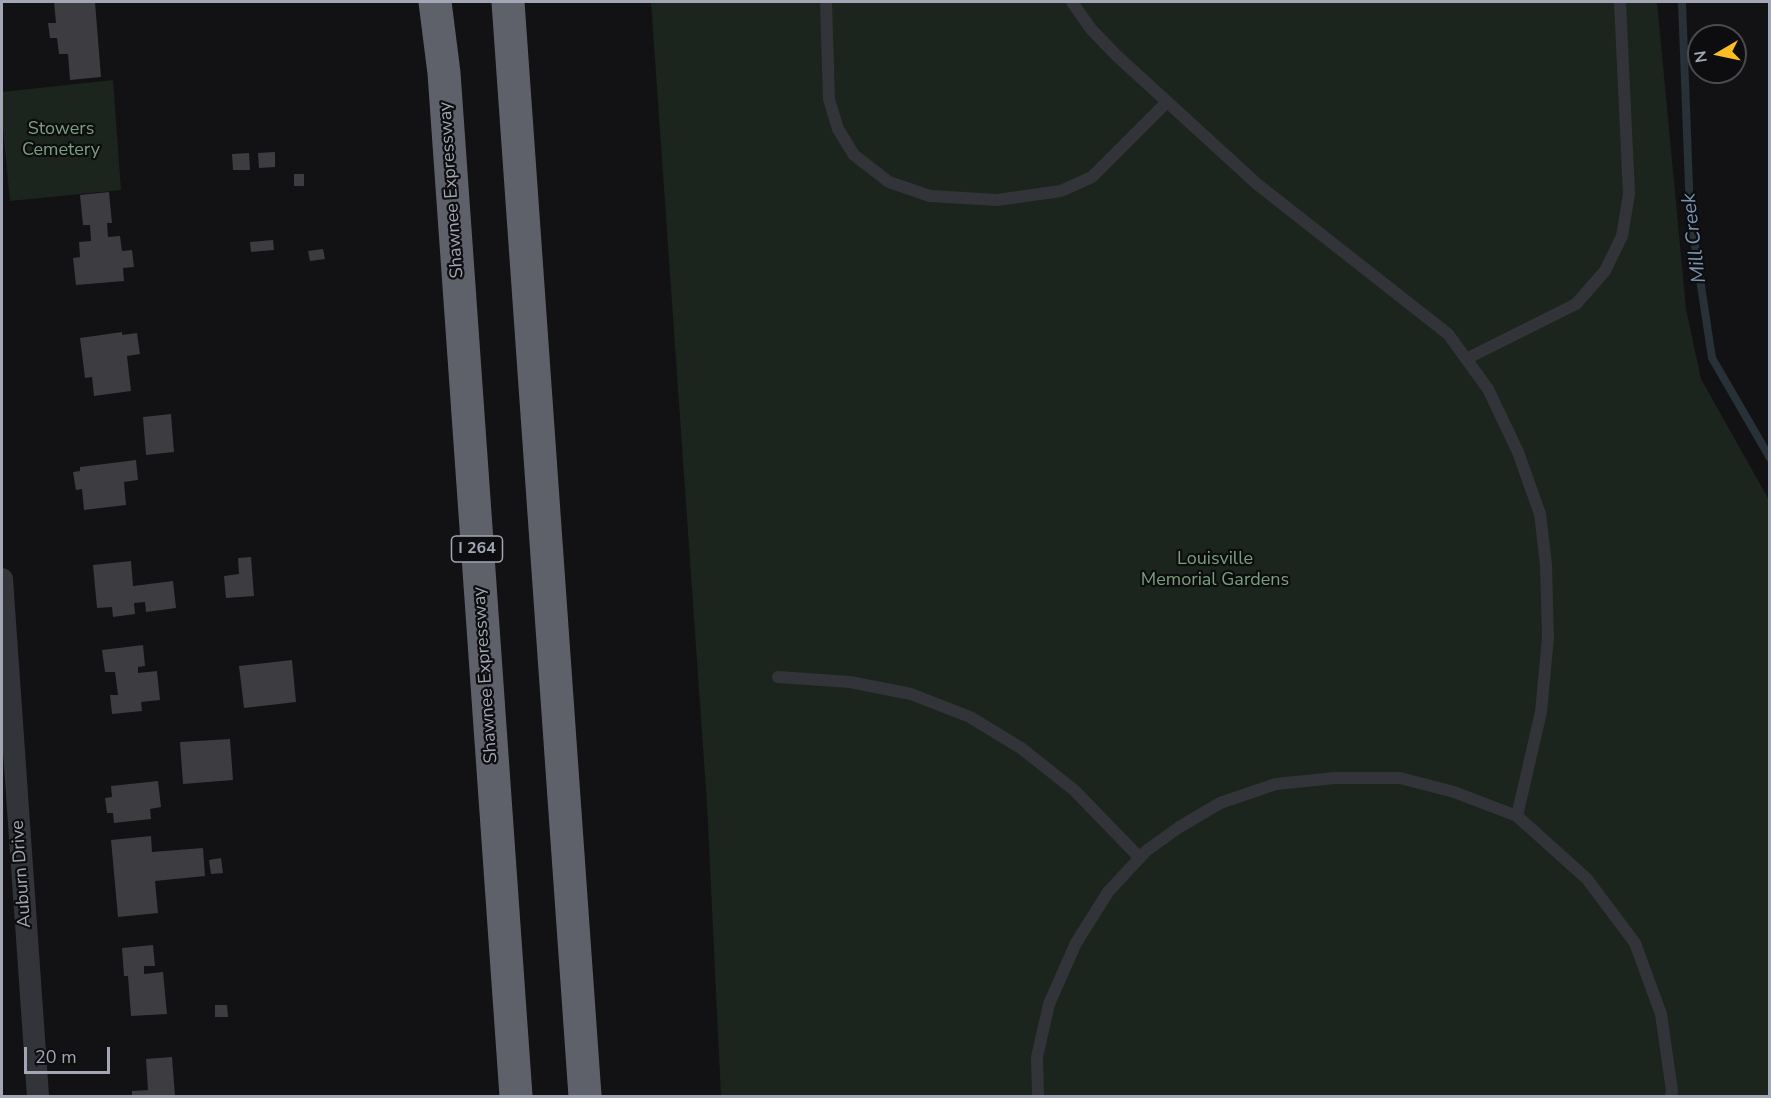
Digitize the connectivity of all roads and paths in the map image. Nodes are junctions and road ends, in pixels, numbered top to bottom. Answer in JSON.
{"nodes":[{"id":1,"x":435,"y":2,"type":"edge"},
{"id":2,"x":508,"y":2,"type":"edge"},
{"id":3,"x":826,"y":2,"type":"edge"},
{"id":4,"x":1072,"y":2,"type":"edge"},
{"id":5,"x":1620,"y":2,"type":"edge"},
{"id":6,"x":1167,"y":102,"type":"junction"},
{"id":7,"x":1466,"y":359,"type":"junction"},
{"id":8,"x":2,"y":579,"type":"edge"},
{"id":9,"x":778,"y":677,"type":"dead end"},
{"id":10,"x":1517,"y":816,"type":"junction"},
{"id":11,"x":1140,"y":858,"type":"junction"},
{"id":12,"x":38,"y":1096,"type":"edge"},
{"id":13,"x":516,"y":1096,"type":"edge"},
{"id":14,"x":585,"y":1096,"type":"edge"},
{"id":15,"x":1038,"y":1096,"type":"edge"},
{"id":16,"x":1671,"y":1096,"type":"edge"}],
"edges":[{"from":1,"to":13,"type":"highway","name":"Shawnee Expressway","number":"I 264"},
{"from":2,"to":14,"type":"highway"},
{"from":3,"to":6,"type":"lane"},
{"from":4,"to":6,"type":"lane"},
{"from":5,"to":7,"type":"lane"},
{"from":6,"to":7,"type":"lane"},
{"from":7,"to":10,"type":"lane"},
{"from":8,"to":12,"type":"street","name":"Auburn Drive"},
{"from":9,"to":11,"type":"lane"},
{"from":10,"to":11,"type":"lane"},
{"from":10,"to":16,"type":"lane"},
{"from":11,"to":15,"type":"lane"}]}
